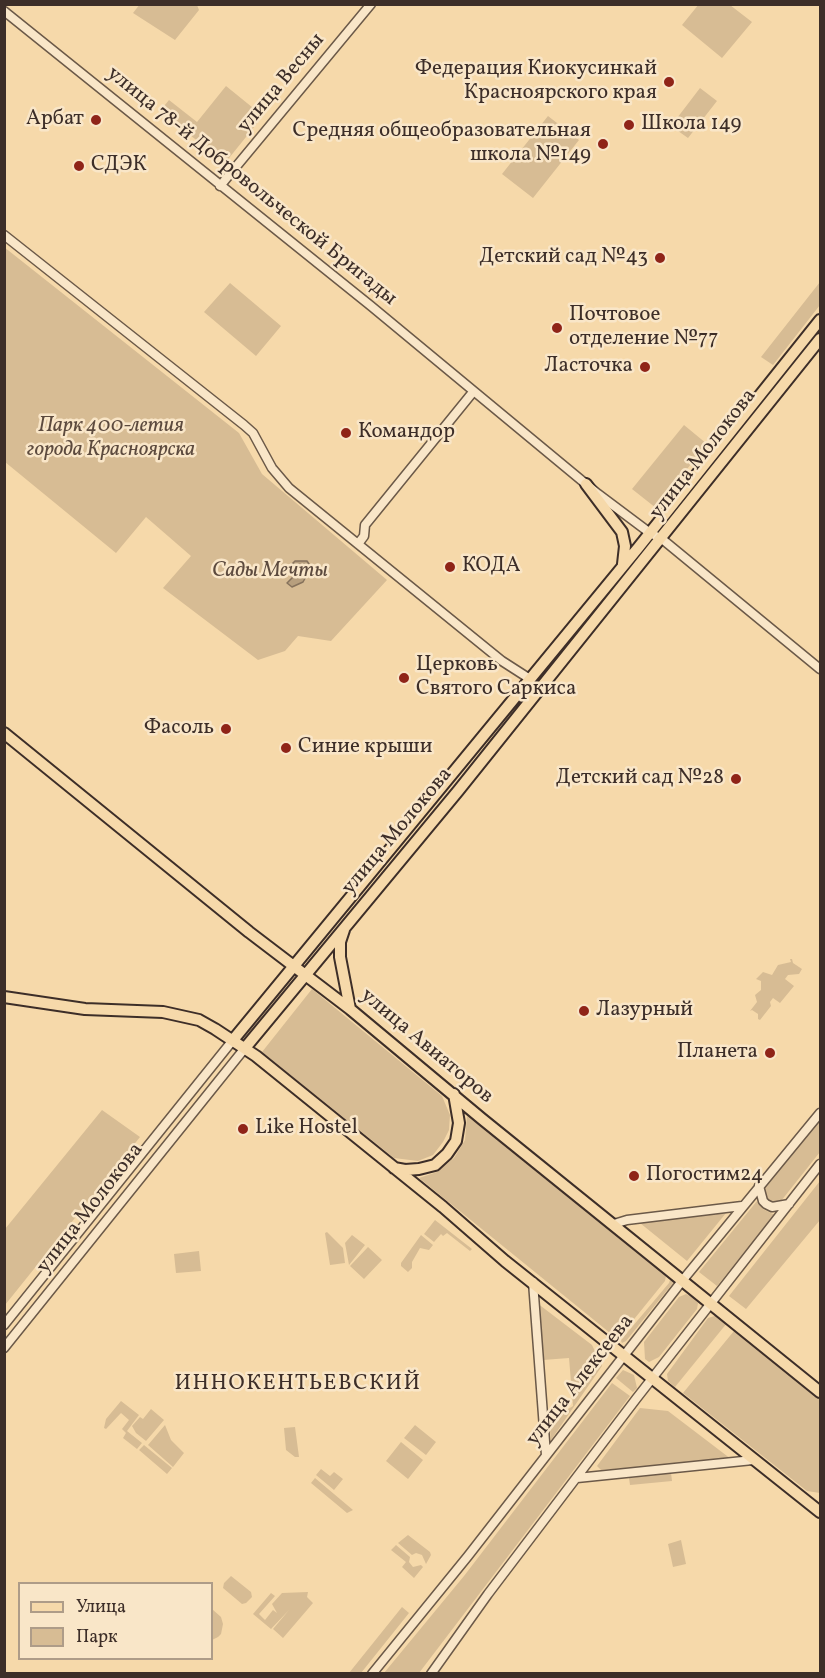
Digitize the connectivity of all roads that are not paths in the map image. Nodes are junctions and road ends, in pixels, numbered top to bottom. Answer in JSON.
{"nodes":[{"id":1,"x":371,"y":4,"type":"edge"},
{"id":2,"x":4,"y":11,"type":"edge"},
{"id":3,"x":220,"y":186,"type":"junction"},
{"id":4,"x":4,"y":235,"type":"edge"},
{"id":5,"x":820,"y":320,"type":"edge"},
{"id":6,"x":820,"y":339,"type":"edge"},
{"id":7,"x":473,"y":392,"type":"junction"},
{"id":8,"x":586,"y":484,"type":"junction"},
{"id":9,"x":650,"y":533,"type":"junction"},
{"id":10,"x":662,"y":539,"type":"junction"},
{"id":11,"x":358,"y":544,"type":"junction"},
{"id":12,"x":623,"y":565,"type":"junction"},
{"id":13,"x":820,"y":669,"type":"edge"},
{"id":14,"x":530,"y":680,"type":"junction"},
{"id":15,"x":4,"y":733,"type":"edge"},
{"id":16,"x":344,"y":927,"type":"junction"},
{"id":17,"x":294,"y":966,"type":"junction"},
{"id":18,"x":305,"y":974,"type":"junction"},
{"id":19,"x":4,"y":997,"type":"edge"},
{"id":20,"x":350,"y":1009,"type":"junction"},
{"id":21,"x":233,"y":1040,"type":"junction"},
{"id":22,"x":245,"y":1048,"type":"junction"},
{"id":23,"x":454,"y":1094,"type":"junction"},
{"id":24,"x":820,"y":1113,"type":"edge"},
{"id":25,"x":820,"y":1164,"type":"edge"},
{"id":26,"x":394,"y":1168,"type":"junction"},
{"id":27,"x":759,"y":1185,"type":"junction"},
{"id":28,"x":789,"y":1204,"type":"junction"},
{"id":29,"x":742,"y":1206,"type":"junction"},
{"id":30,"x":614,"y":1224,"type":"junction"},
{"id":31,"x":682,"y":1281,"type":"junction"},
{"id":32,"x":533,"y":1282,"type":"junction"},
{"id":33,"x":710,"y":1304,"type":"junction"},
{"id":34,"x":4,"y":1325,"type":"edge"},
{"id":35,"x":4,"y":1348,"type":"edge"},
{"id":36,"x":624,"y":1356,"type":"junction"},
{"id":37,"x":652,"y":1378,"type":"junction"},
{"id":38,"x":820,"y":1392,"type":"edge"},
{"id":39,"x":546,"y":1455,"type":"junction"},
{"id":40,"x":753,"y":1460,"type":"junction"},
{"id":41,"x":578,"y":1478,"type":"junction"},
{"id":42,"x":805,"y":1500,"type":"junction"},
{"id":43,"x":820,"y":1501,"type":"edge"},
{"id":44,"x":820,"y":1512,"type":"edge"},
{"id":45,"x":372,"y":1674,"type":"edge"},
{"id":46,"x":431,"y":1674,"type":"edge"}],
"edges":[{"from":1,"to":3,"type":"street","name":"улица Весны"},
{"from":2,"to":3,"type":"street","name":"улица 78-й Добровольческой Бригады"},
{"from":3,"to":7,"type":"street","name":"улица 78-й Добровольческой Бригады"},
{"from":4,"to":11,"type":"street"},
{"from":5,"to":9,"type":"main road","name":"улица Молокова"},
{"from":6,"to":10,"type":"main road","name":"улица Молокова"},
{"from":7,"to":8,"type":"street","name":"улица 78-й Добровольческой Бригады"},
{"from":7,"to":11,"type":"street"},
{"from":8,"to":9,"type":"street","name":"улица 78-й Добровольческой Бригады"},
{"from":8,"to":12,"type":"main road"},
{"from":9,"to":10,"type":"street","name":"улица 78-й Добровольческой Бригады"},
{"from":9,"to":12,"type":"main road","name":"улица Молокова"},
{"from":10,"to":13,"type":"street","name":"улица 78-й Добровольческой Бригады"},
{"from":10,"to":16,"type":"main road","name":"улица Молокова"},
{"from":11,"to":14,"type":"street"},
{"from":12,"to":14,"type":"main road","name":"улица Молокова"},
{"from":14,"to":17,"type":"main road","name":"улица Молокова"},
{"from":15,"to":17,"type":"main road","name":"улица Авиаторов"},
{"from":16,"to":18,"type":"main road","name":"улица Молокова"},
{"from":16,"to":20,"type":"main road"},
{"from":17,"to":18,"type":"main road","name":"улица Авиаторов"},
{"from":17,"to":21,"type":"main road","name":"улица Молокова"},
{"from":18,"to":20,"type":"main road","name":"улица Авиаторов"},
{"from":18,"to":22,"type":"main road","name":"улица Молокова"},
{"from":19,"to":21,"type":"main road"},
{"from":20,"to":23,"type":"main road","name":"улица Авиаторов"},
{"from":21,"to":22,"type":"main road"},
{"from":21,"to":34,"type":"street","name":"улица Молокова"},
{"from":22,"to":26,"type":"main road"},
{"from":22,"to":35,"type":"street","name":"улица Молокова"},
{"from":23,"to":26,"type":"main road"},
{"from":23,"to":30,"type":"main road","name":"улица Авиаторов"},
{"from":24,"to":27,"type":"street","name":"улица Алексеева"},
{"from":25,"to":28,"type":"street"},
{"from":26,"to":32,"type":"main road"},
{"from":27,"to":28,"type":"street"},
{"from":27,"to":29,"type":"street","name":"улица Алексеева"},
{"from":28,"to":33,"type":"street"},
{"from":29,"to":30,"type":"street"},
{"from":29,"to":31,"type":"street","name":"улица Алексеева"},
{"from":30,"to":31,"type":"main road","name":"улица Авиаторов"},
{"from":31,"to":33,"type":"main road","name":"улица Авиаторов"},
{"from":31,"to":36,"type":"street","name":"улица Алексеева"},
{"from":32,"to":36,"type":"main road"},
{"from":32,"to":39,"type":"street"},
{"from":33,"to":37,"type":"street"},
{"from":33,"to":38,"type":"main road","name":"улица Авиаторов"},
{"from":36,"to":37,"type":"main road"},
{"from":36,"to":39,"type":"street","name":"улица Алексеева"},
{"from":37,"to":40,"type":"main road"},
{"from":37,"to":41,"type":"street"},
{"from":39,"to":45,"type":"street","name":"улица Алексеева"},
{"from":40,"to":41,"type":"street"},
{"from":40,"to":42,"type":"main road"},
{"from":41,"to":46,"type":"street"},
{"from":42,"to":43,"type":"main road"},
{"from":42,"to":44,"type":"main road"}]}
